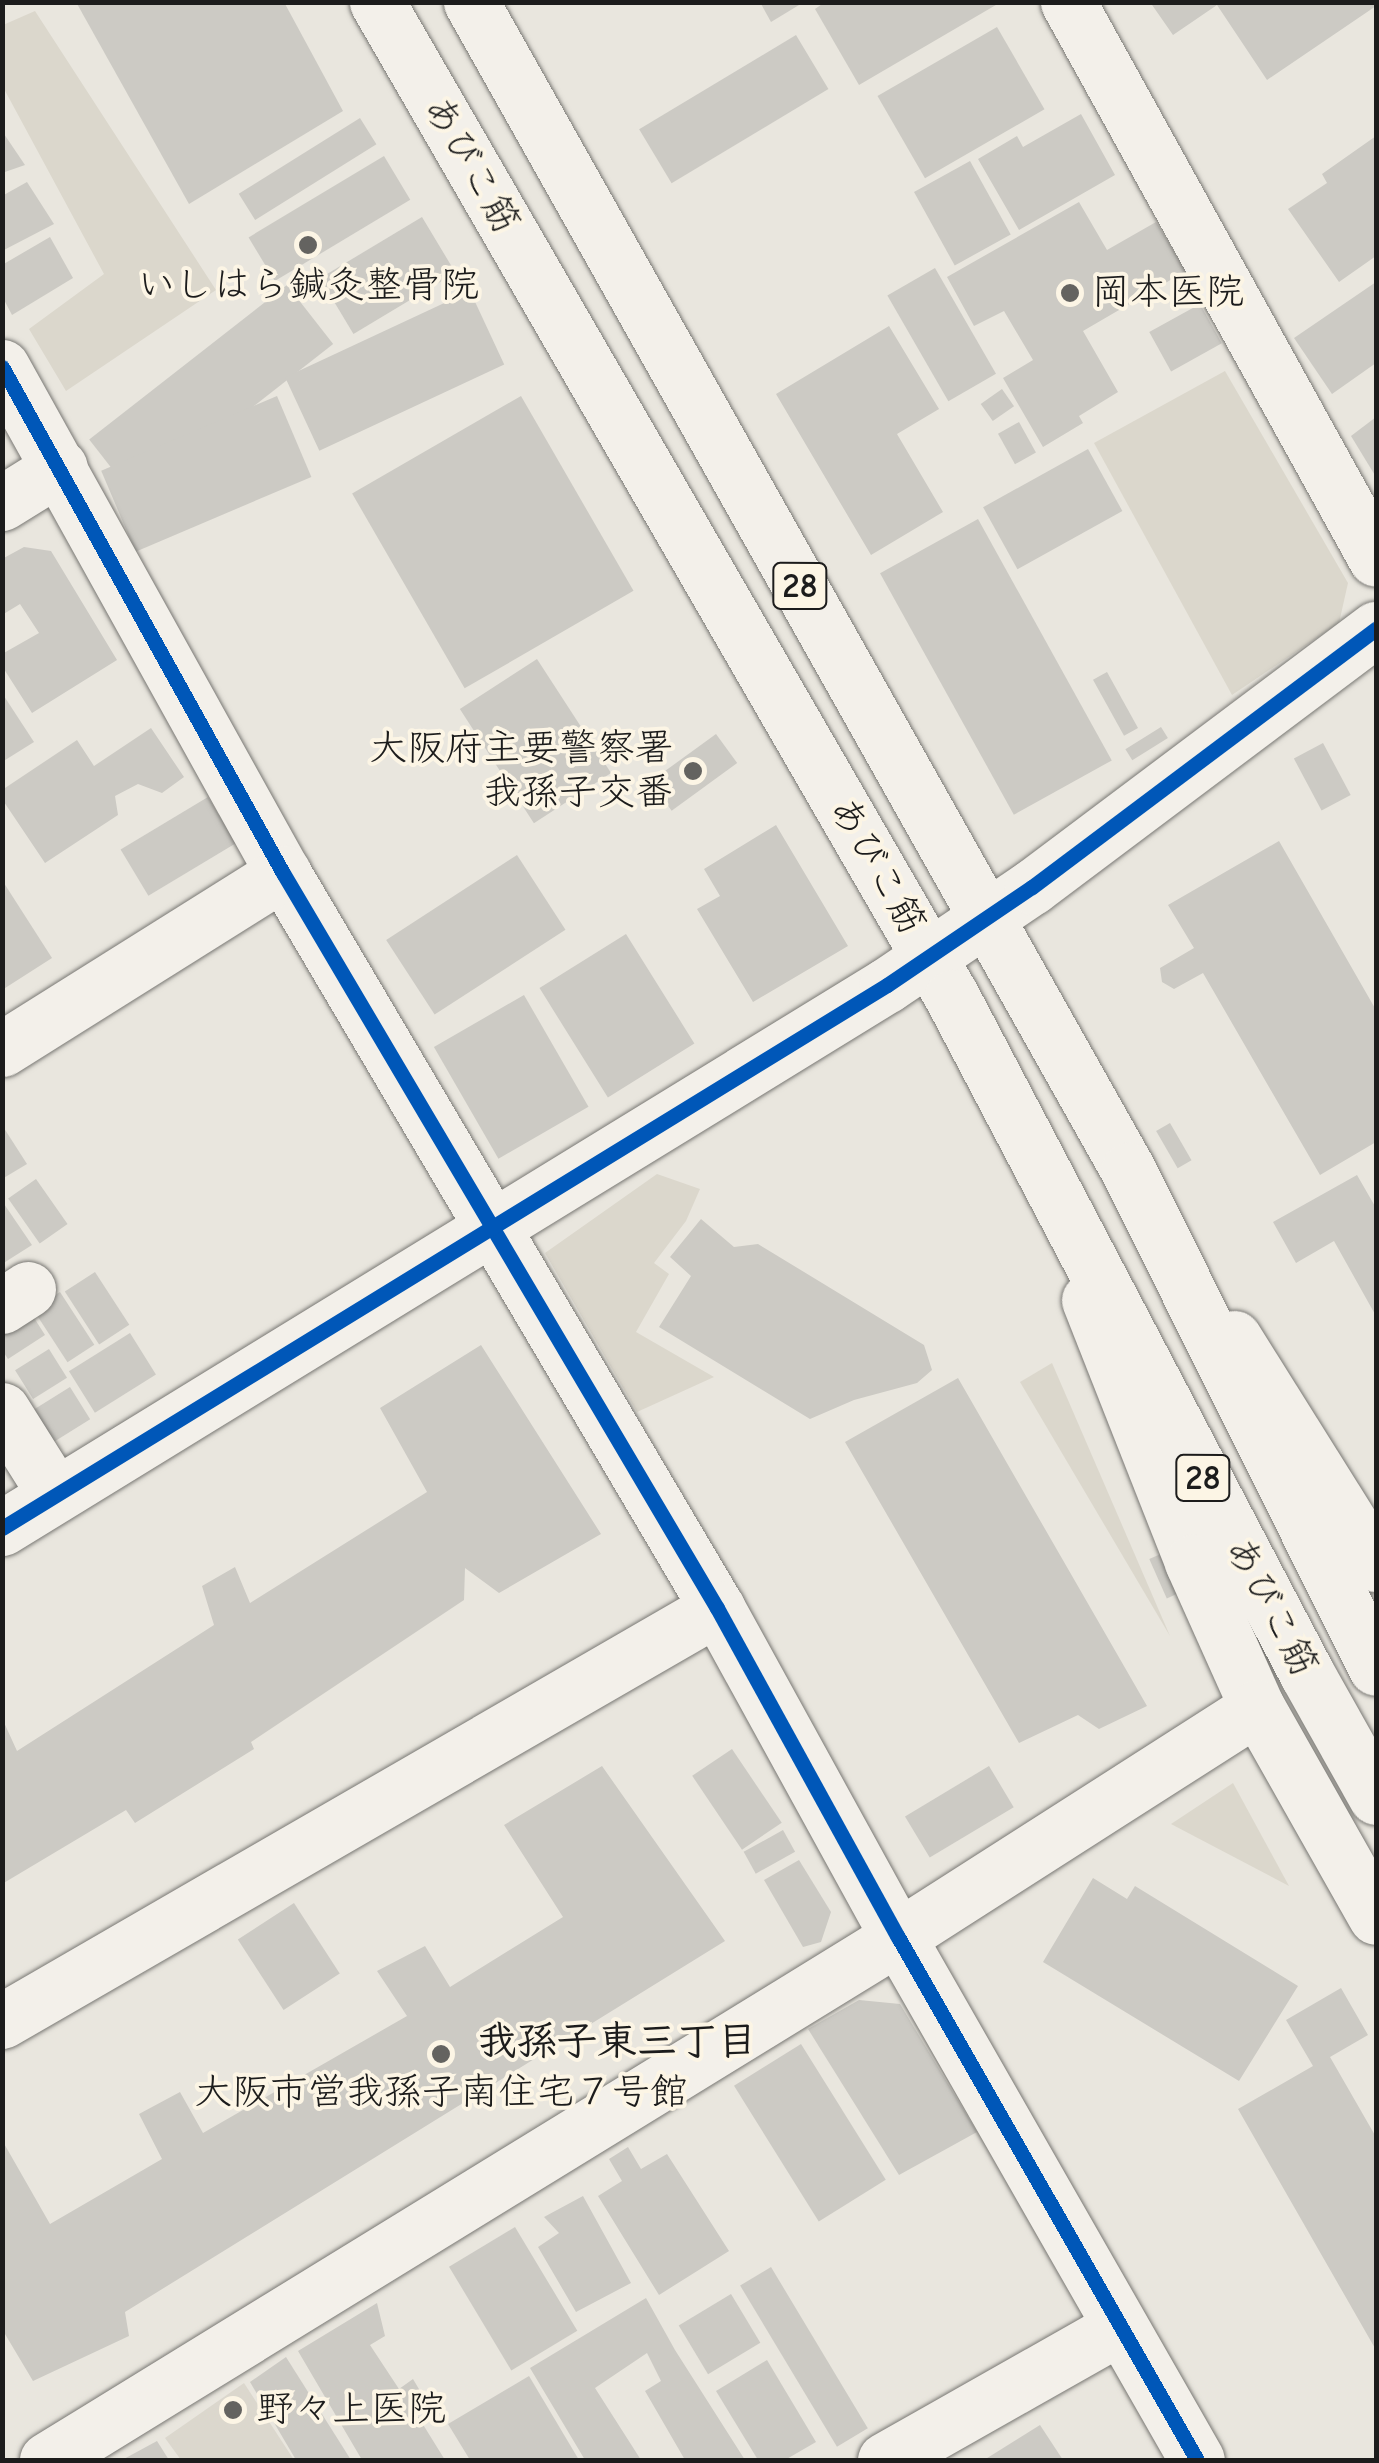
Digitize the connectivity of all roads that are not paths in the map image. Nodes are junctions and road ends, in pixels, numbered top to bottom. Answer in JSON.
{"nodes":[{"id":1,"x":377,"y":2,"type":"edge"},
{"id":2,"x":471,"y":2,"type":"edge"},
{"id":3,"x":1068,"y":2,"type":"edge"},
{"id":4,"x":2,"y":367,"type":"edge"},
{"id":5,"x":60,"y":468,"type":"junction"},
{"id":6,"x":2,"y":503,"type":"edge"},
{"id":7,"x":1376,"y":559,"type":"edge"},
{"id":8,"x":1376,"y":628,"type":"edge"},
{"id":9,"x":283,"y":873,"type":"junction"},
{"id":10,"x":987,"y":918,"type":"junction"},
{"id":11,"x":929,"y":956,"type":"junction"},
{"id":12,"x":2,"y":1049,"type":"edge"},
{"id":13,"x":1032,"y":1157,"type":"junction"},
{"id":14,"x":1128,"y":1170,"type":"junction"},
{"id":15,"x":493,"y":1223,"type":"junction"},
{"id":16,"x":2,"y":1410,"type":"edge"},
{"id":17,"x":55,"y":1494,"type":"junction"},
{"id":18,"x":2,"y":1528,"type":"edge"},
{"id":19,"x":1376,"y":1564,"type":"edge"},
{"id":20,"x":717,"y":1608,"type":"junction"},
{"id":21,"x":1376,"y":1668,"type":"edge"},
{"id":22,"x":1257,"y":1707,"type":"junction"},
{"id":23,"x":1376,"y":1797,"type":"edge"},
{"id":24,"x":1376,"y":1917,"type":"edge"},
{"id":25,"x":898,"y":1937,"type":"junction"},
{"id":26,"x":2,"y":2022,"type":"edge"},
{"id":27,"x":1118,"y":2328,"type":"junction"},
{"id":28,"x":47,"y":2460,"type":"edge"},
{"id":29,"x":885,"y":2460,"type":"edge"},
{"id":30,"x":1197,"y":2460,"type":"edge"}],
"edges":[{"from":1,"to":11,"type":"street","name":"あびこ筋","number":"28"},
{"from":2,"to":10,"type":"street","name":"あびこ筋","number":"28"},
{"from":3,"to":7,"type":"street"},
{"from":4,"to":5,"type":"street"},
{"from":5,"to":6,"type":"street"},
{"from":5,"to":9,"type":"street"},
{"from":8,"to":10,"type":"street"},
{"from":9,"to":12,"type":"street"},
{"from":9,"to":15,"type":"street"},
{"from":10,"to":11,"type":"street"},
{"from":10,"to":14,"type":"street","name":"あびこ筋","number":"28"},
{"from":11,"to":13,"type":"street","name":"あびこ筋","number":"28"},
{"from":11,"to":15,"type":"street"},
{"from":13,"to":22,"type":"street"},
{"from":13,"to":23,"type":"street","name":"あびこ筋","number":"28"},
{"from":14,"to":19,"type":"street"},
{"from":14,"to":21,"type":"street","name":"あびこ筋","number":"28"},
{"from":15,"to":17,"type":"street"},
{"from":15,"to":20,"type":"street"},
{"from":16,"to":17,"type":"street"},
{"from":17,"to":18,"type":"street"},
{"from":20,"to":25,"type":"street"},
{"from":20,"to":26,"type":"street"},
{"from":22,"to":24,"type":"street"},
{"from":22,"to":25,"type":"street"},
{"from":25,"to":27,"type":"street"},
{"from":25,"to":28,"type":"street"},
{"from":27,"to":29,"type":"street"},
{"from":27,"to":30,"type":"street"}]}
